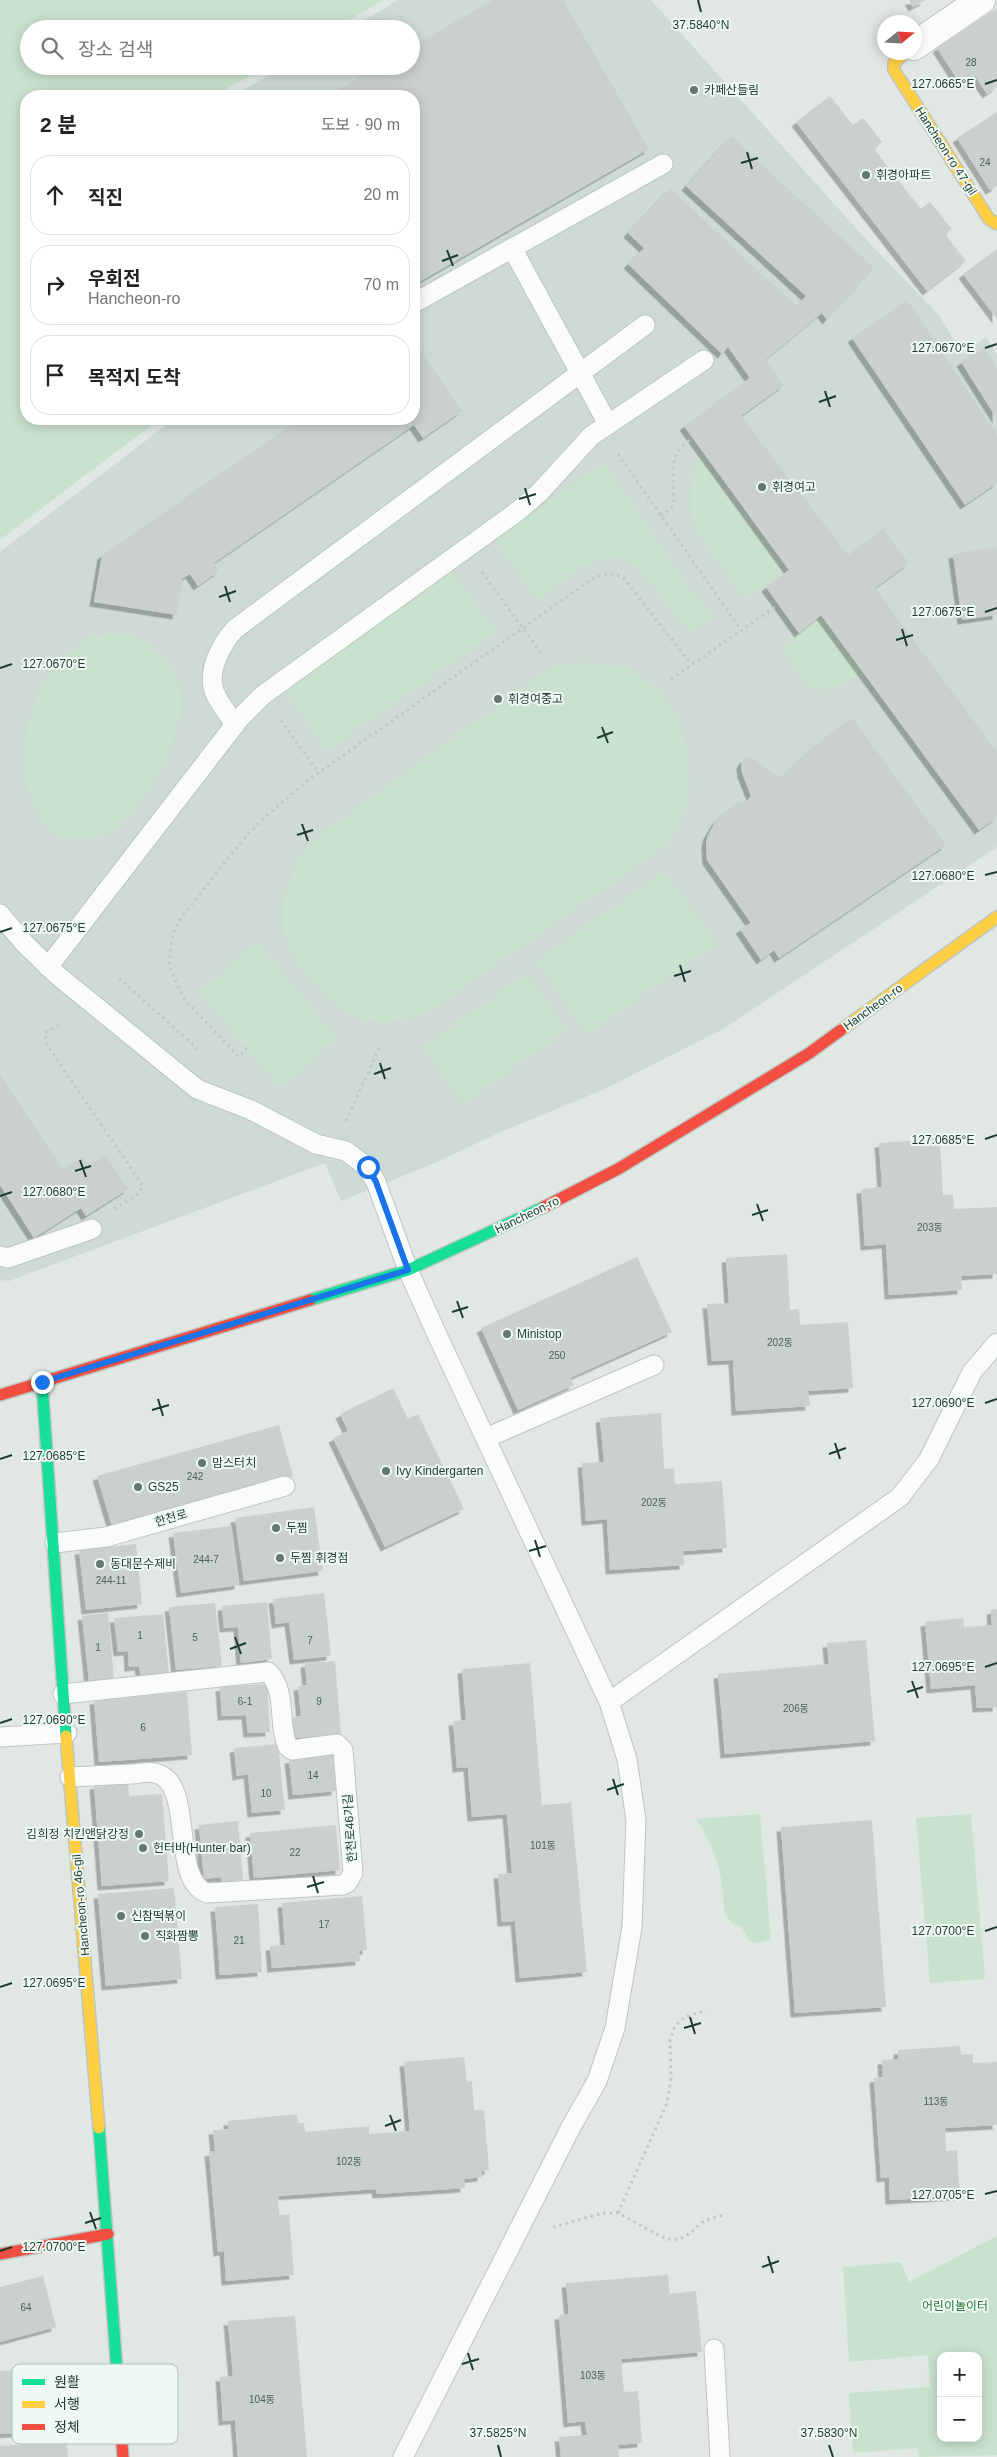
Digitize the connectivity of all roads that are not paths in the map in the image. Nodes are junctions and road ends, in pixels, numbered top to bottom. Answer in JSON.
{"nodes":[{"id":1,"x":981,"y":0,"type":"edge"},
{"id":2,"x":922,"y":41,"type":"edge"},
{"id":3,"x":897,"y":60,"type":"edge"},
{"id":4,"x":663,"y":164,"type":"dead end"},
{"id":5,"x":997,"y":224,"type":"edge"},
{"id":6,"x":512,"y":248,"type":"junction"},
{"id":7,"x":420,"y":300,"type":"edge"},
{"id":8,"x":645,"y":325,"type":"dead end"},
{"id":9,"x":704,"y":360,"type":"dead end"},
{"id":10,"x":579,"y":373,"type":"junction"},
{"id":11,"x":604,"y":427,"type":"junction"},
{"id":12,"x":235,"y":725,"type":"junction"},
{"id":13,"x":0,"y":914,"type":"edge"},
{"id":14,"x":997,"y":918,"type":"edge"},
{"id":15,"x":48,"y":967,"type":"junction"},
{"id":16,"x":92,"y":1230,"type":"dead end"},
{"id":17,"x":0,"y":1256,"type":"edge"},
{"id":18,"x":408,"y":1270,"type":"junction"},
{"id":19,"x":997,"y":1343,"type":"edge"},
{"id":20,"x":654,"y":1365,"type":"dead end"},
{"id":21,"x":42,"y":1382,"type":"junction"},
{"id":22,"x":0,"y":1395,"type":"edge"},
{"id":23,"x":486,"y":1438,"type":"junction"},
{"id":24,"x":286,"y":1486,"type":"dead end"},
{"id":25,"x":55,"y":1543,"type":"junction"},
{"id":26,"x":63,"y":1694,"type":"junction"},
{"id":27,"x":609,"y":1702,"type":"junction"},
{"id":28,"x":66,"y":1733,"type":"junction"},
{"id":29,"x":0,"y":1737,"type":"edge"},
{"id":30,"x":70,"y":1777,"type":"junction"},
{"id":31,"x":108,"y":2234,"type":"junction"},
{"id":32,"x":0,"y":2254,"type":"edge"},
{"id":33,"x":714,"y":2349,"type":"dead end"},
{"id":34,"x":117,"y":2364,"type":"edge"},
{"id":35,"x":123,"y":2444,"type":"edge"},
{"id":36,"x":124,"y":2457,"type":"edge"},
{"id":37,"x":403,"y":2457,"type":"edge"},
{"id":38,"x":720,"y":2457,"type":"edge"}],
"edges":[{"from":1,"to":2,"type":"street"},
{"from":3,"to":5,"type":"street","name":"Hancheon-ro 47-gil"},
{"from":4,"to":6,"type":"lane"},
{"from":6,"to":7,"type":"lane"},
{"from":6,"to":10,"type":"lane"},
{"from":8,"to":10,"type":"lane"},
{"from":9,"to":11,"type":"lane"},
{"from":10,"to":11,"type":"lane"},
{"from":10,"to":12,"type":"lane"},
{"from":11,"to":12,"type":"lane"},
{"from":12,"to":15,"type":"lane"},
{"from":13,"to":15,"type":"lane"},
{"from":14,"to":18,"type":"street","name":"Hancheon-ro"},
{"from":15,"to":18,"type":"lane"},
{"from":16,"to":17,"type":"lane"},
{"from":18,"to":21,"type":"street","name":"Hancheon-ro"},
{"from":18,"to":23,"type":"lane"},
{"from":19,"to":27,"type":"lane"},
{"from":20,"to":23,"type":"lane"},
{"from":21,"to":22,"type":"street","name":"Hancheon-ro"},
{"from":21,"to":25,"type":"street","name":"Hancheon-ro 46-gil"},
{"from":23,"to":27,"type":"lane"},
{"from":24,"to":25,"type":"lane","name":"한천로"},
{"from":25,"to":26,"type":"street","name":"Hancheon-ro 46-gil"},
{"from":26,"to":28,"type":"street","name":"Hancheon-ro 46-gil"},
{"from":26,"to":30,"type":"lane","name":"한천로46가길"},
{"from":27,"to":37,"type":"lane"},
{"from":28,"to":29,"type":"lane"},
{"from":28,"to":30,"type":"street","name":"Hancheon-ro 46-gil"},
{"from":30,"to":31,"type":"street","name":"Hancheon-ro 46-gil"},
{"from":31,"to":32,"type":"street"},
{"from":31,"to":34,"type":"street","name":"Hancheon-ro 46-gil"},
{"from":33,"to":38,"type":"lane"},
{"from":35,"to":36,"type":"street","name":"Hancheon-ro 46-gil"}]}
